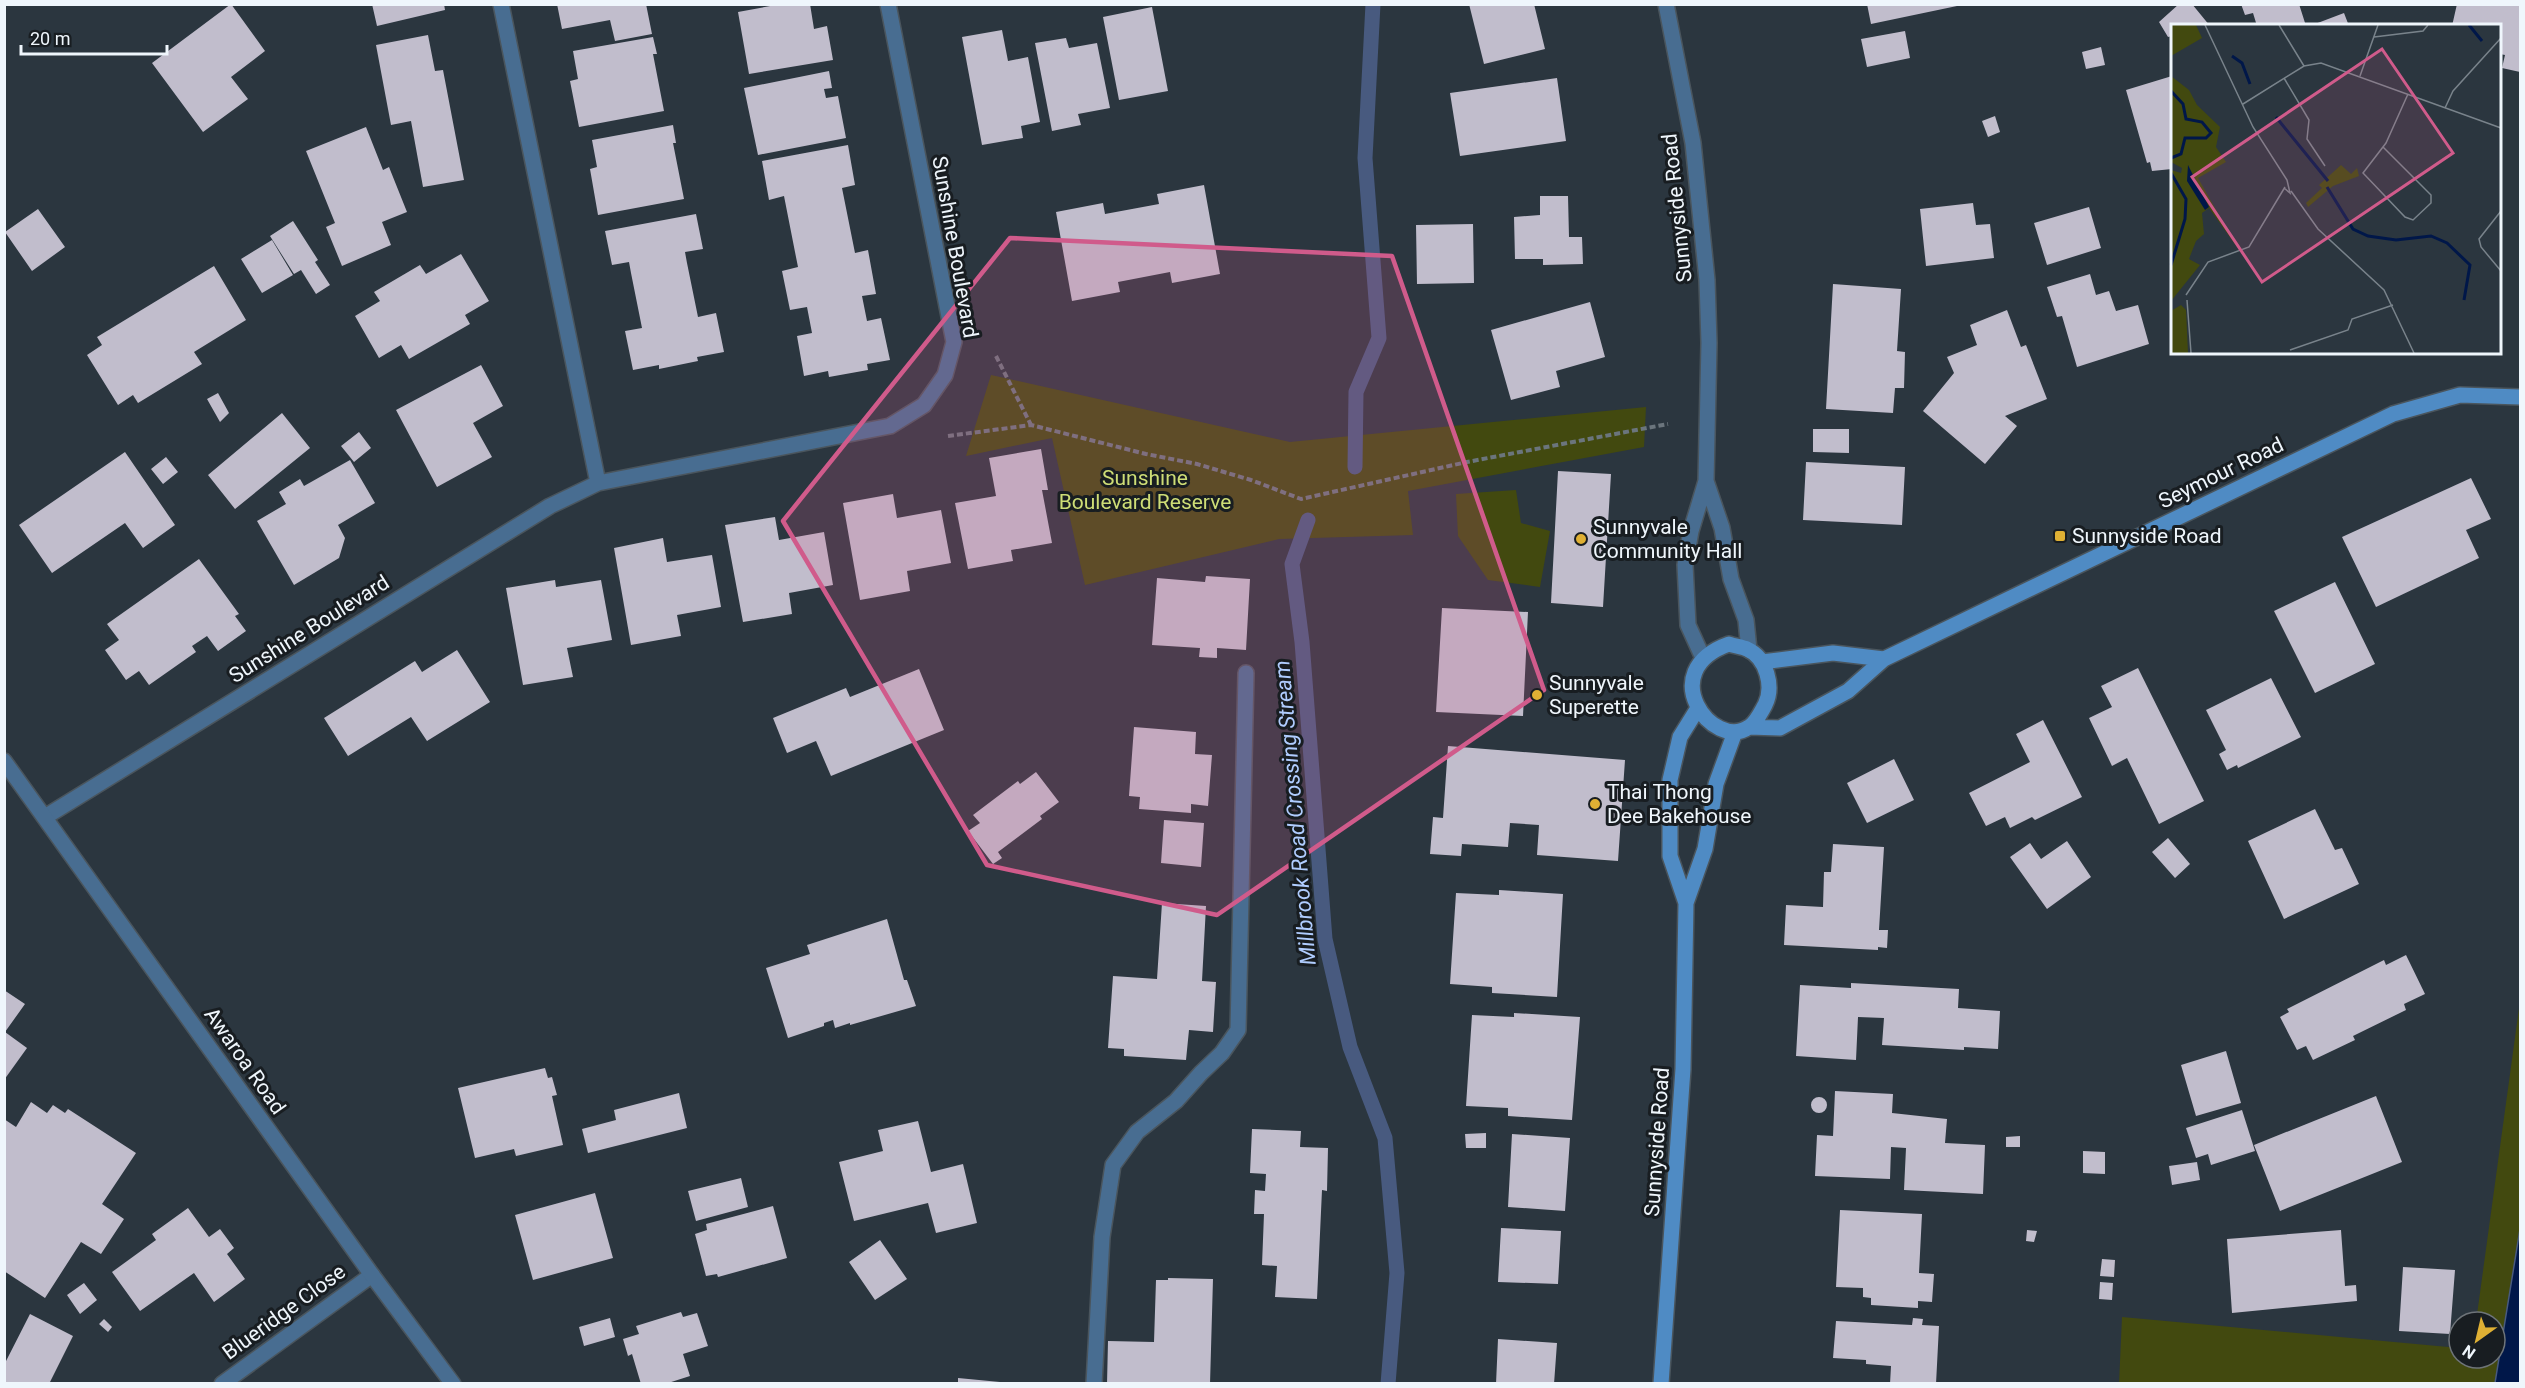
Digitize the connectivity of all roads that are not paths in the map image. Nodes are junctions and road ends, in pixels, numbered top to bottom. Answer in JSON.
{"nodes":[{"id":1,"x":501,"y":4,"type":"edge"},
{"id":2,"x":888,"y":4,"type":"edge"},
{"id":3,"x":1666,"y":4,"type":"edge"},
{"id":4,"x":2520,"y":397,"type":"edge"},
{"id":5,"x":1706,"y":481,"type":"junction"},
{"id":6,"x":598,"y":483,"type":"junction"},
{"id":7,"x":1749,"y":650,"type":"junction"},
{"id":8,"x":1703,"y":658,"type":"junction"},
{"id":9,"x":1884,"y":659,"type":"junction"},
{"id":10,"x":1762,"y":662,"type":"junction"},
{"id":11,"x":1246,"y":673,"type":"dead end"},
{"id":12,"x":1698,"y":708,"type":"junction"},
{"id":13,"x":1742,"y":730,"type":"junction"},
{"id":14,"x":4,"y":761,"type":"edge"},
{"id":15,"x":45,"y":817,"type":"junction"},
{"id":16,"x":1686,"y":903,"type":"junction"},
{"id":17,"x":372,"y":1275,"type":"junction"},
{"id":18,"x":222,"y":1383,"type":"edge"},
{"id":19,"x":453,"y":1383,"type":"edge"},
{"id":20,"x":1094,"y":1383,"type":"edge"},
{"id":21,"x":1660,"y":1383,"type":"edge"}],
"edges":[{"from":1,"to":6,"type":"street"},
{"from":2,"to":6,"type":"street","name":"Sunshine Boulevard"},
{"from":3,"to":5,"type":"street","name":"Sunnyside Road"},
{"from":4,"to":9,"type":"main road","name":"Seymour Road"},
{"from":5,"to":7,"type":"street","name":"Sunnyside Road"},
{"from":5,"to":8,"type":"street","name":"Sunnyside Road"},
{"from":6,"to":15,"type":"street","name":"Sunshine Boulevard"},
{"from":7,"to":8,"type":"main road"},
{"from":7,"to":10,"type":"main road"},
{"from":8,"to":12,"type":"main road"},
{"from":9,"to":10,"type":"main road"},
{"from":9,"to":13,"type":"main road","name":"Seymour Road"},
{"from":10,"to":13,"type":"main road"},
{"from":11,"to":20,"type":"street"},
{"from":12,"to":13,"type":"main road"},
{"from":12,"to":16,"type":"main road","name":"Sunnyside Road"},
{"from":13,"to":16,"type":"main road","name":"Sunnyside Road"},
{"from":14,"to":15,"type":"street","name":"Awaroa Road"},
{"from":15,"to":17,"type":"street","name":"Awaroa Road"},
{"from":16,"to":21,"type":"main road","name":"Sunnyside Road"},
{"from":17,"to":18,"type":"street","name":"Blueridge Close"},
{"from":17,"to":19,"type":"street","name":"Awaroa Road"}]}
